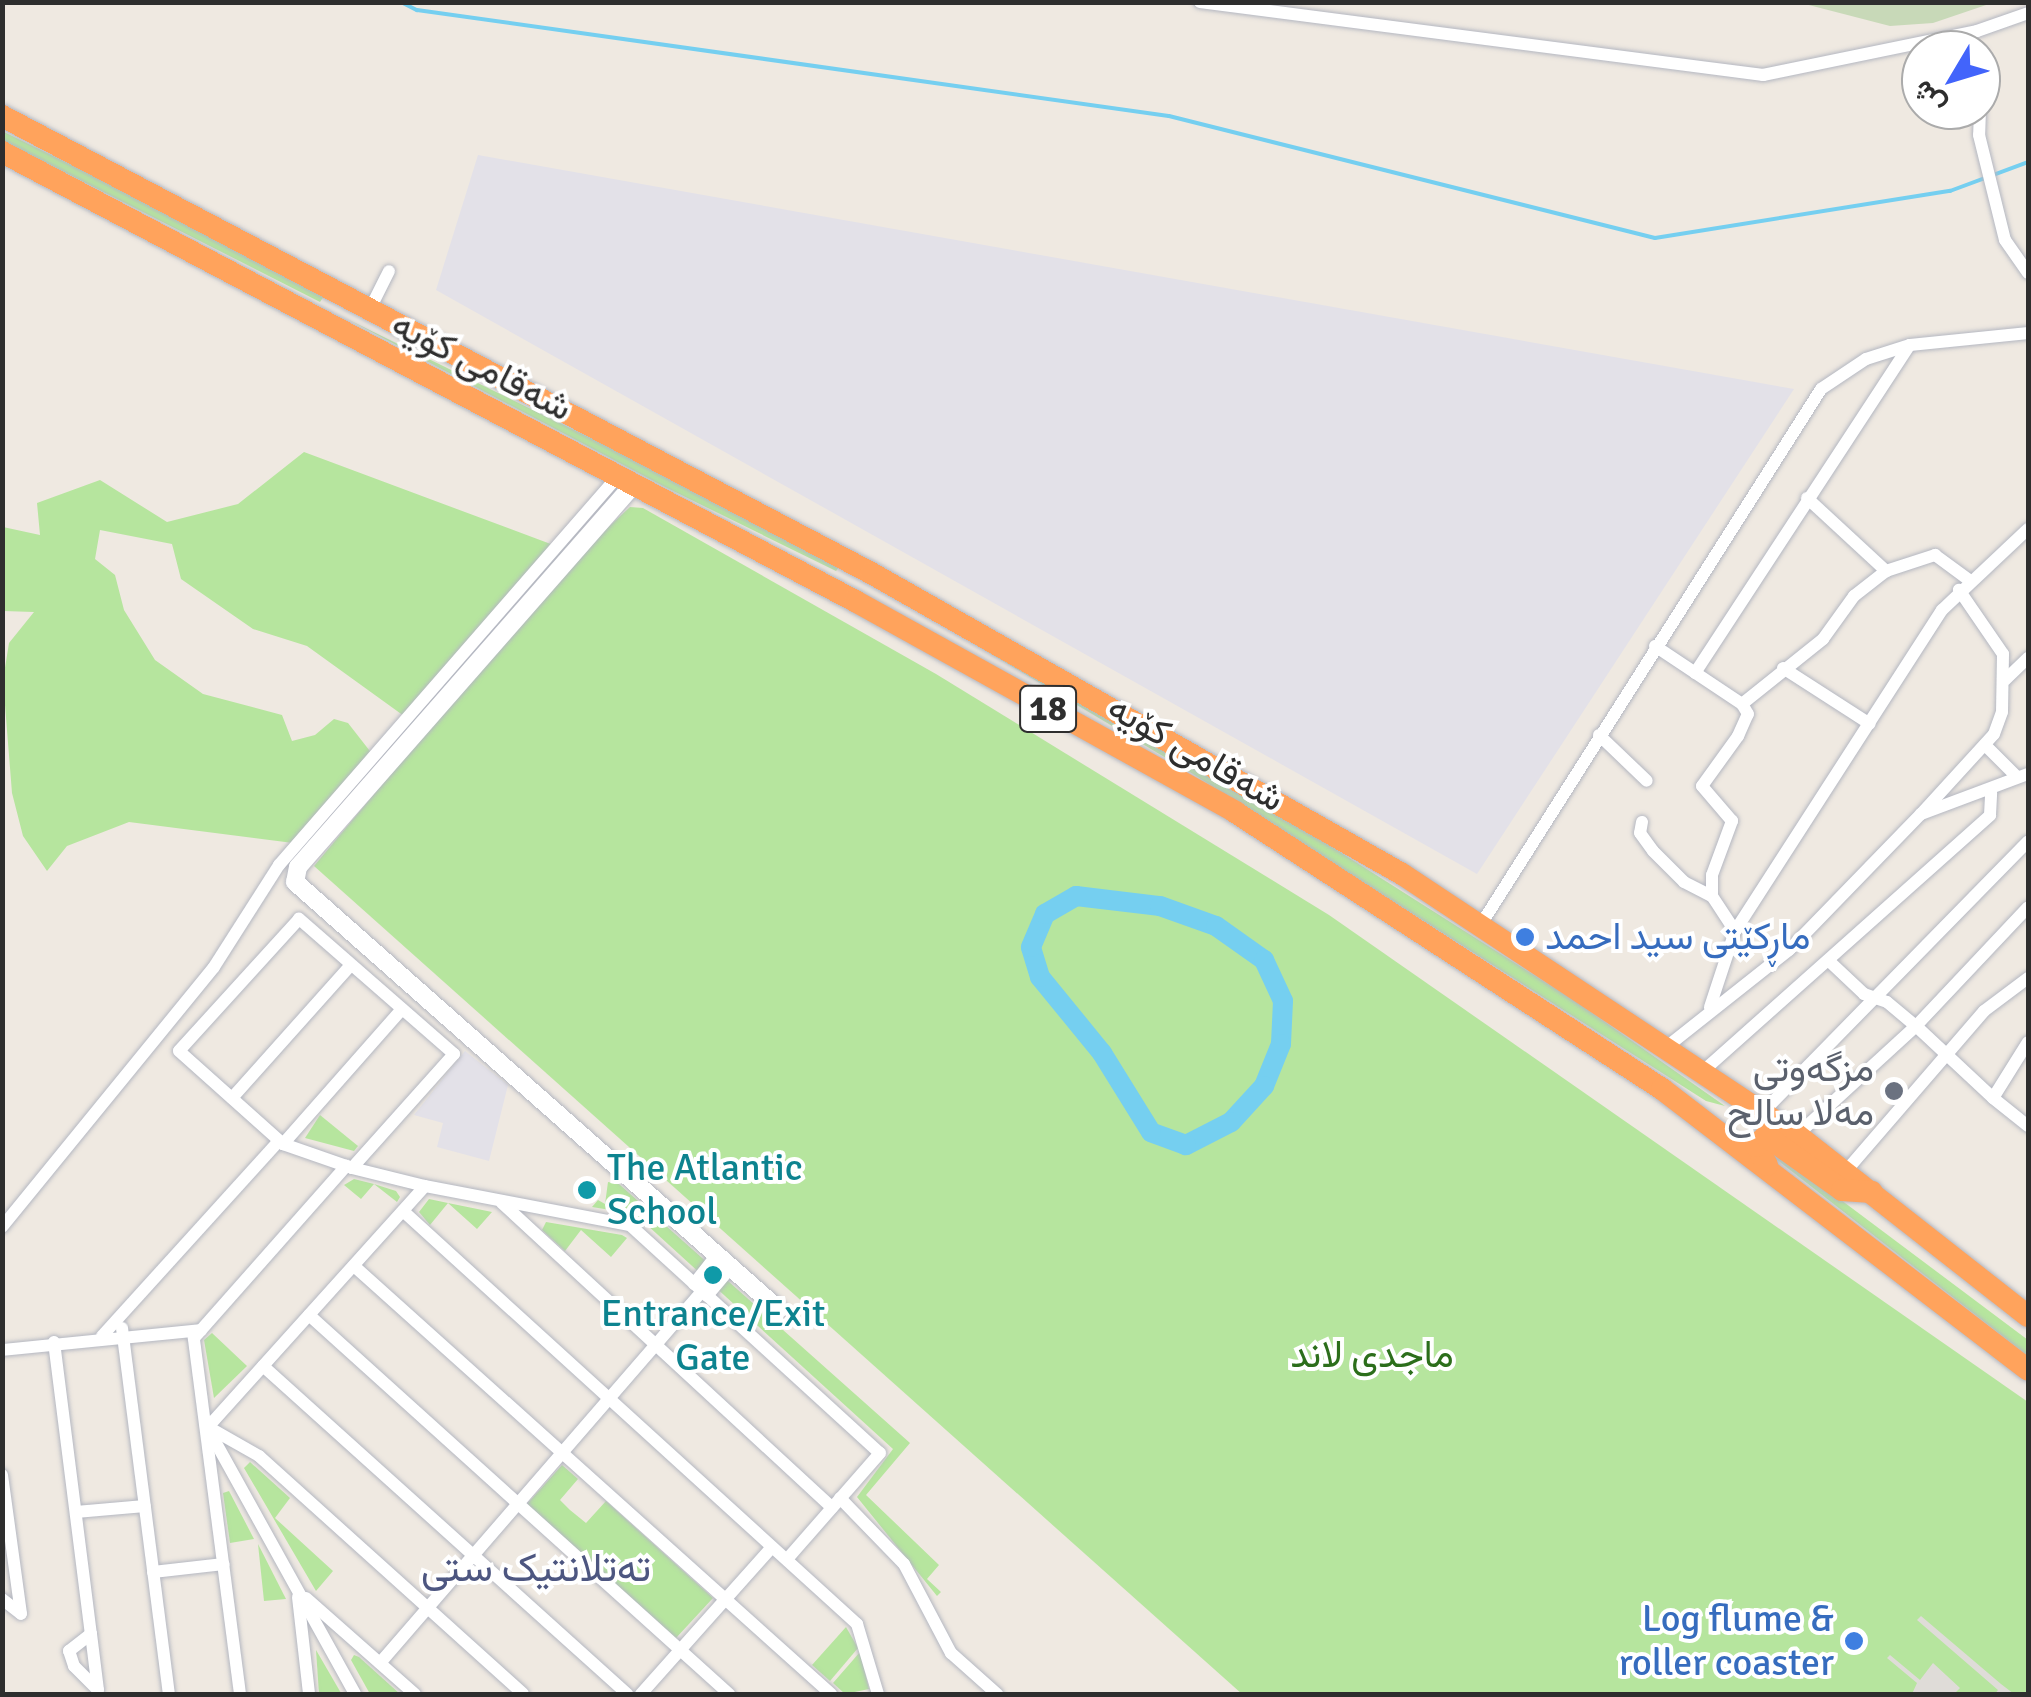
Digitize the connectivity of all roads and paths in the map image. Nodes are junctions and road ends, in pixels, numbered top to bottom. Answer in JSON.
{"nodes":[{"id":1,"x":1200,"y":2,"type":"edge"},
{"id":2,"x":2028,"y":13,"type":"edge"},
{"id":3,"x":1982,"y":30,"type":"edge"},
{"id":4,"x":1901,"y":47,"type":"edge"},
{"id":5,"x":2,"y":116,"type":"edge"},
{"id":6,"x":1979,"y":130,"type":"edge"},
{"id":7,"x":2,"y":152,"type":"edge"},
{"id":8,"x":388,"y":271,"type":"dead end"},
{"id":9,"x":2028,"y":273,"type":"edge"},
{"id":10,"x":341,"y":291,"type":"junction"},
{"id":11,"x":371,"y":307,"type":"junction"},
{"id":12,"x":323,"y":323,"type":"junction"},
{"id":13,"x":2028,"y":333,"type":"edge"},
{"id":14,"x":1910,"y":346,"type":"junction"},
{"id":15,"x":626,"y":480,"type":"junction"},
{"id":16,"x":1806,"y":498,"type":"junction"},
{"id":17,"x":2028,"y":529,"type":"edge"},
{"id":18,"x":1886,"y":570,"type":"junction"},
{"id":19,"x":871,"y":573,"type":"junction"},
{"id":20,"x":1964,"y":585,"type":"junction"},
{"id":21,"x":854,"y":601,"type":"junction"},
{"id":22,"x":1656,"y":646,"type":"junction"},
{"id":23,"x":2028,"y":658,"type":"edge"},
{"id":24,"x":1783,"y":668,"type":"junction"},
{"id":25,"x":1694,"y":672,"type":"junction"},
{"id":26,"x":2005,"y":680,"type":"junction"},
{"id":27,"x":1742,"y":704,"type":"junction"},
{"id":28,"x":1870,"y":724,"type":"junction"},
{"id":29,"x":1599,"y":734,"type":"junction"},
{"id":30,"x":1985,"y":746,"type":"junction"},
{"id":31,"x":2023,"y":775,"type":"edge"},
{"id":32,"x":1647,"y":781,"type":"dead end"},
{"id":33,"x":1991,"y":793,"type":"junction"},
{"id":34,"x":1921,"y":814,"type":"junction"},
{"id":35,"x":1642,"y":822,"type":"dead end"},
{"id":36,"x":2028,"y":840,"type":"edge"},
{"id":37,"x":1712,"y":896,"type":"junction"},
{"id":38,"x":2028,"y":907,"type":"edge"},
{"id":39,"x":1480,"y":926,"type":"junction"},
{"id":40,"x":1736,"y":931,"type":"junction"},
{"id":41,"x":1829,"y":961,"type":"junction"},
{"id":42,"x":351,"y":965,"type":"junction"},
{"id":43,"x":2028,"y":978,"type":"edge"},
{"id":44,"x":1880,"y":1000,"type":"junction"},
{"id":45,"x":1710,"y":1007,"type":"junction"},
{"id":46,"x":402,"y":1009,"type":"junction"},
{"id":47,"x":1916,"y":1026,"type":"junction"},
{"id":48,"x":2028,"y":1042,"type":"edge"},
{"id":49,"x":1664,"y":1048,"type":"junction"},
{"id":50,"x":1947,"y":1058,"type":"junction"},
{"id":51,"x":1702,"y":1072,"type":"junction"},
{"id":52,"x":1726,"y":1089,"type":"junction"},
{"id":53,"x":232,"y":1098,"type":"junction"},
{"id":54,"x":1993,"y":1098,"type":"junction"},
{"id":55,"x":1762,"y":1114,"type":"junction"},
{"id":56,"x":1709,"y":1122,"type":"junction"},
{"id":57,"x":2028,"y":1126,"type":"edge"},
{"id":58,"x":1797,"y":1135,"type":"junction"},
{"id":59,"x":281,"y":1142,"type":"junction"},
{"id":60,"x":1767,"y":1166,"type":"junction"},
{"id":61,"x":349,"y":1167,"type":"junction"},
{"id":62,"x":1846,"y":1171,"type":"junction"},
{"id":63,"x":425,"y":1186,"type":"junction"},
{"id":64,"x":1872,"y":1192,"type":"junction"},
{"id":65,"x":500,"y":1201,"type":"junction"},
{"id":66,"x":403,"y":1211,"type":"junction"},
{"id":67,"x":2,"y":1227,"type":"edge"},
{"id":68,"x":723,"y":1262,"type":"junction"},
{"id":69,"x":354,"y":1266,"type":"junction"},
{"id":70,"x":701,"y":1290,"type":"junction"},
{"id":71,"x":778,"y":1309,"type":"dead end"},
{"id":72,"x":124,"y":1311,"type":"junction"},
{"id":73,"x":309,"y":1315,"type":"junction"},
{"id":74,"x":2028,"y":1316,"type":"edge"},
{"id":75,"x":201,"y":1330,"type":"junction"},
{"id":76,"x":125,"y":1333,"type":"junction"},
{"id":77,"x":102,"y":1336,"type":"junction"},
{"id":78,"x":54,"y":1342,"type":"junction"},
{"id":79,"x":656,"y":1344,"type":"junction"},
{"id":80,"x":2,"y":1350,"type":"edge"},
{"id":81,"x":263,"y":1366,"type":"junction"},
{"id":82,"x":2028,"y":1370,"type":"edge"},
{"id":83,"x":608,"y":1400,"type":"junction"},
{"id":84,"x":208,"y":1428,"type":"junction"},
{"id":85,"x":562,"y":1453,"type":"junction"},
{"id":86,"x":2,"y":1476,"type":"edge"},
{"id":87,"x":836,"y":1503,"type":"junction"},
{"id":88,"x":518,"y":1504,"type":"junction"},
{"id":89,"x":145,"y":1506,"type":"junction"},
{"id":90,"x":76,"y":1512,"type":"junction"},
{"id":91,"x":771,"y":1548,"type":"junction"},
{"id":92,"x":8,"y":1556,"type":"edge"},
{"id":93,"x":474,"y":1556,"type":"junction"},
{"id":94,"x":788,"y":1558,"type":"junction"},
{"id":95,"x":224,"y":1564,"type":"junction"},
{"id":96,"x":153,"y":1572,"type":"junction"},
{"id":97,"x":297,"y":1590,"type":"junction"},
{"id":98,"x":2,"y":1599,"type":"edge"},
{"id":99,"x":725,"y":1600,"type":"junction"},
{"id":100,"x":428,"y":1609,"type":"junction"},
{"id":101,"x":91,"y":1634,"type":"dead end"},
{"id":102,"x":680,"y":1650,"type":"junction"},
{"id":103,"x":380,"y":1663,"type":"junction"},
{"id":104,"x":169,"y":1694,"type":"edge"},
{"id":105,"x":240,"y":1694,"type":"edge"},
{"id":106,"x":309,"y":1694,"type":"edge"},
{"id":107,"x":355,"y":1694,"type":"edge"},
{"id":108,"x":416,"y":1694,"type":"edge"},
{"id":109,"x":523,"y":1694,"type":"edge"},
{"id":110,"x":627,"y":1694,"type":"edge"},
{"id":111,"x":641,"y":1694,"type":"edge"},
{"id":112,"x":729,"y":1694,"type":"edge"},
{"id":113,"x":831,"y":1694,"type":"edge"},
{"id":114,"x":878,"y":1694,"type":"edge"},
{"id":115,"x":997,"y":1694,"type":"edge"}],
"edges":[{"from":1,"to":4,"type":"street"},
{"from":2,"to":3,"type":"street"},
{"from":5,"to":10,"type":"highway","name":"شەقامی کۆیە","number":"18"},
{"from":6,"to":9,"type":"street"},
{"from":7,"to":12,"type":"highway","name":"شەقامی کۆیە","number":"18"},
{"from":8,"to":11,"type":"street"},
{"from":10,"to":11,"type":"highway","name":"شەقامی کۆیە","number":"18"},
{"from":10,"to":12,"type":"highway"},
{"from":11,"to":19,"type":"highway","name":"شەقامی کۆیە","number":"18"},
{"from":12,"to":15,"type":"highway","name":"شەقامی کۆیە","number":"18"},
{"from":13,"to":14,"type":"street"},
{"from":14,"to":16,"type":"street"},
{"from":14,"to":22,"type":"street"},
{"from":15,"to":21,"type":"highway","name":"شەقامی کۆیە","number":"18"},
{"from":15,"to":67,"type":"street"},
{"from":15,"to":68,"type":"street"},
{"from":16,"to":18,"type":"street"},
{"from":16,"to":25,"type":"street"},
{"from":17,"to":20,"type":"street"},
{"from":18,"to":20,"type":"street"},
{"from":18,"to":24,"type":"street"},
{"from":19,"to":21,"type":"highway"},
{"from":19,"to":39,"type":"highway","name":"شەقامی کۆیە","number":"18"},
{"from":20,"to":26,"type":"street"},
{"from":20,"to":28,"type":"street"},
{"from":21,"to":56,"type":"highway","name":"شەقامی کۆیە","number":"18"},
{"from":22,"to":25,"type":"street"},
{"from":22,"to":29,"type":"street"},
{"from":23,"to":26,"type":"street"},
{"from":24,"to":27,"type":"street"},
{"from":24,"to":28,"type":"street"},
{"from":25,"to":27,"type":"street"},
{"from":26,"to":30,"type":"street"},
{"from":27,"to":37,"type":"street"},
{"from":28,"to":40,"type":"street"},
{"from":29,"to":32,"type":"street"},
{"from":29,"to":39,"type":"street"},
{"from":30,"to":31,"type":"street"},
{"from":30,"to":34,"type":"street"},
{"from":31,"to":33,"type":"street"},
{"from":33,"to":34,"type":"street"},
{"from":33,"to":41,"type":"street"},
{"from":34,"to":45,"type":"street"},
{"from":35,"to":37,"type":"street"},
{"from":36,"to":44,"type":"street"},
{"from":37,"to":40,"type":"street"},
{"from":38,"to":47,"type":"street"},
{"from":39,"to":49,"type":"highway","name":"شەقامی کۆیە","number":"18"},
{"from":40,"to":45,"type":"street"},
{"from":41,"to":44,"type":"street"},
{"from":41,"to":51,"type":"street"},
{"from":42,"to":46,"type":"street"},
{"from":42,"to":53,"type":"street"},
{"from":42,"to":53,"type":"street"},
{"from":43,"to":50,"type":"street"},
{"from":44,"to":47,"type":"street"},
{"from":44,"to":55,"type":"street"},
{"from":45,"to":49,"type":"street"},
{"from":46,"to":59,"type":"street"},
{"from":46,"to":61,"type":"street"},
{"from":47,"to":50,"type":"street"},
{"from":47,"to":58,"type":"street"},
{"from":48,"to":54,"type":"street"},
{"from":49,"to":51,"type":"highway","name":"شەقامی کۆیە","number":"18"},
{"from":50,"to":54,"type":"street"},
{"from":50,"to":62,"type":"street"},
{"from":51,"to":52,"type":"highway","name":"شەقامی کۆیە","number":"18"},
{"from":52,"to":55,"type":"highway","name":"شەقامی کۆیە","number":"18"},
{"from":52,"to":56,"type":"highway"},
{"from":53,"to":59,"type":"street"},
{"from":54,"to":57,"type":"street"},
{"from":55,"to":58,"type":"highway","name":"شەقامی کۆیە","number":"18"},
{"from":56,"to":60,"type":"highway","name":"شەقامی کۆیە","number":"18"},
{"from":58,"to":62,"type":"highway","name":"شەقامی کۆیە","number":"18"},
{"from":59,"to":61,"type":"street"},
{"from":59,"to":72,"type":"street"},
{"from":60,"to":64,"type":"highway"},
{"from":60,"to":82,"type":"highway","name":"شەقامی کۆیە","number":"18"},
{"from":61,"to":63,"type":"street"},
{"from":61,"to":75,"type":"street"},
{"from":62,"to":64,"type":"highway","name":"شەقامی کۆیە","number":"18"},
{"from":63,"to":65,"type":"street"},
{"from":63,"to":66,"type":"street"},
{"from":64,"to":74,"type":"highway","name":"شەقامی کۆیە","number":"18"},
{"from":65,"to":70,"type":"street"},
{"from":65,"to":79,"type":"street"},
{"from":66,"to":69,"type":"street"},
{"from":66,"to":83,"type":"street"},
{"from":68,"to":70,"type":"street"},
{"from":68,"to":71,"type":"street"},
{"from":69,"to":73,"type":"street"},
{"from":69,"to":85,"type":"street"},
{"from":70,"to":79,"type":"street"},
{"from":70,"to":87,"type":"street"},
{"from":72,"to":76,"type":"street"},
{"from":72,"to":77,"type":"street"},
{"from":73,"to":81,"type":"street"},
{"from":73,"to":88,"type":"street"},
{"from":75,"to":76,"type":"street"},
{"from":75,"to":84,"type":"street"},
{"from":76,"to":77,"type":"street"},
{"from":76,"to":89,"type":"street"},
{"from":77,"to":78,"type":"street"},
{"from":78,"to":80,"type":"street"},
{"from":78,"to":90,"type":"street"},
{"from":79,"to":83,"type":"street"},
{"from":79,"to":87,"type":"street"},
{"from":81,"to":84,"type":"street"},
{"from":81,"to":93,"type":"street"},
{"from":83,"to":85,"type":"street"},
{"from":83,"to":91,"type":"street"},
{"from":84,"to":95,"type":"street"},
{"from":84,"to":97,"type":"street"},
{"from":84,"to":100,"type":"street"},
{"from":85,"to":88,"type":"street"},
{"from":85,"to":99,"type":"street"},
{"from":86,"to":92,"type":"street"},
{"from":87,"to":94,"type":"street"},
{"from":87,"to":115,"type":"street"},
{"from":88,"to":93,"type":"street"},
{"from":88,"to":102,"type":"street"},
{"from":89,"to":90,"type":"street"},
{"from":89,"to":96,"type":"street"},
{"from":90,"to":101,"type":"street"},
{"from":91,"to":94,"type":"street"},
{"from":91,"to":99,"type":"street"},
{"from":92,"to":98,"type":"street"},
{"from":93,"to":100,"type":"street"},
{"from":93,"to":110,"type":"street"},
{"from":94,"to":114,"type":"street"},
{"from":95,"to":96,"type":"street"},
{"from":95,"to":105,"type":"street"},
{"from":96,"to":104,"type":"street"},
{"from":97,"to":103,"type":"street"},
{"from":97,"to":106,"type":"street"},
{"from":97,"to":107,"type":"street"},
{"from":99,"to":102,"type":"street"},
{"from":99,"to":113,"type":"street"},
{"from":100,"to":103,"type":"street"},
{"from":100,"to":109,"type":"street"},
{"from":102,"to":111,"type":"street"},
{"from":102,"to":112,"type":"street"},
{"from":103,"to":108,"type":"street"}]}
